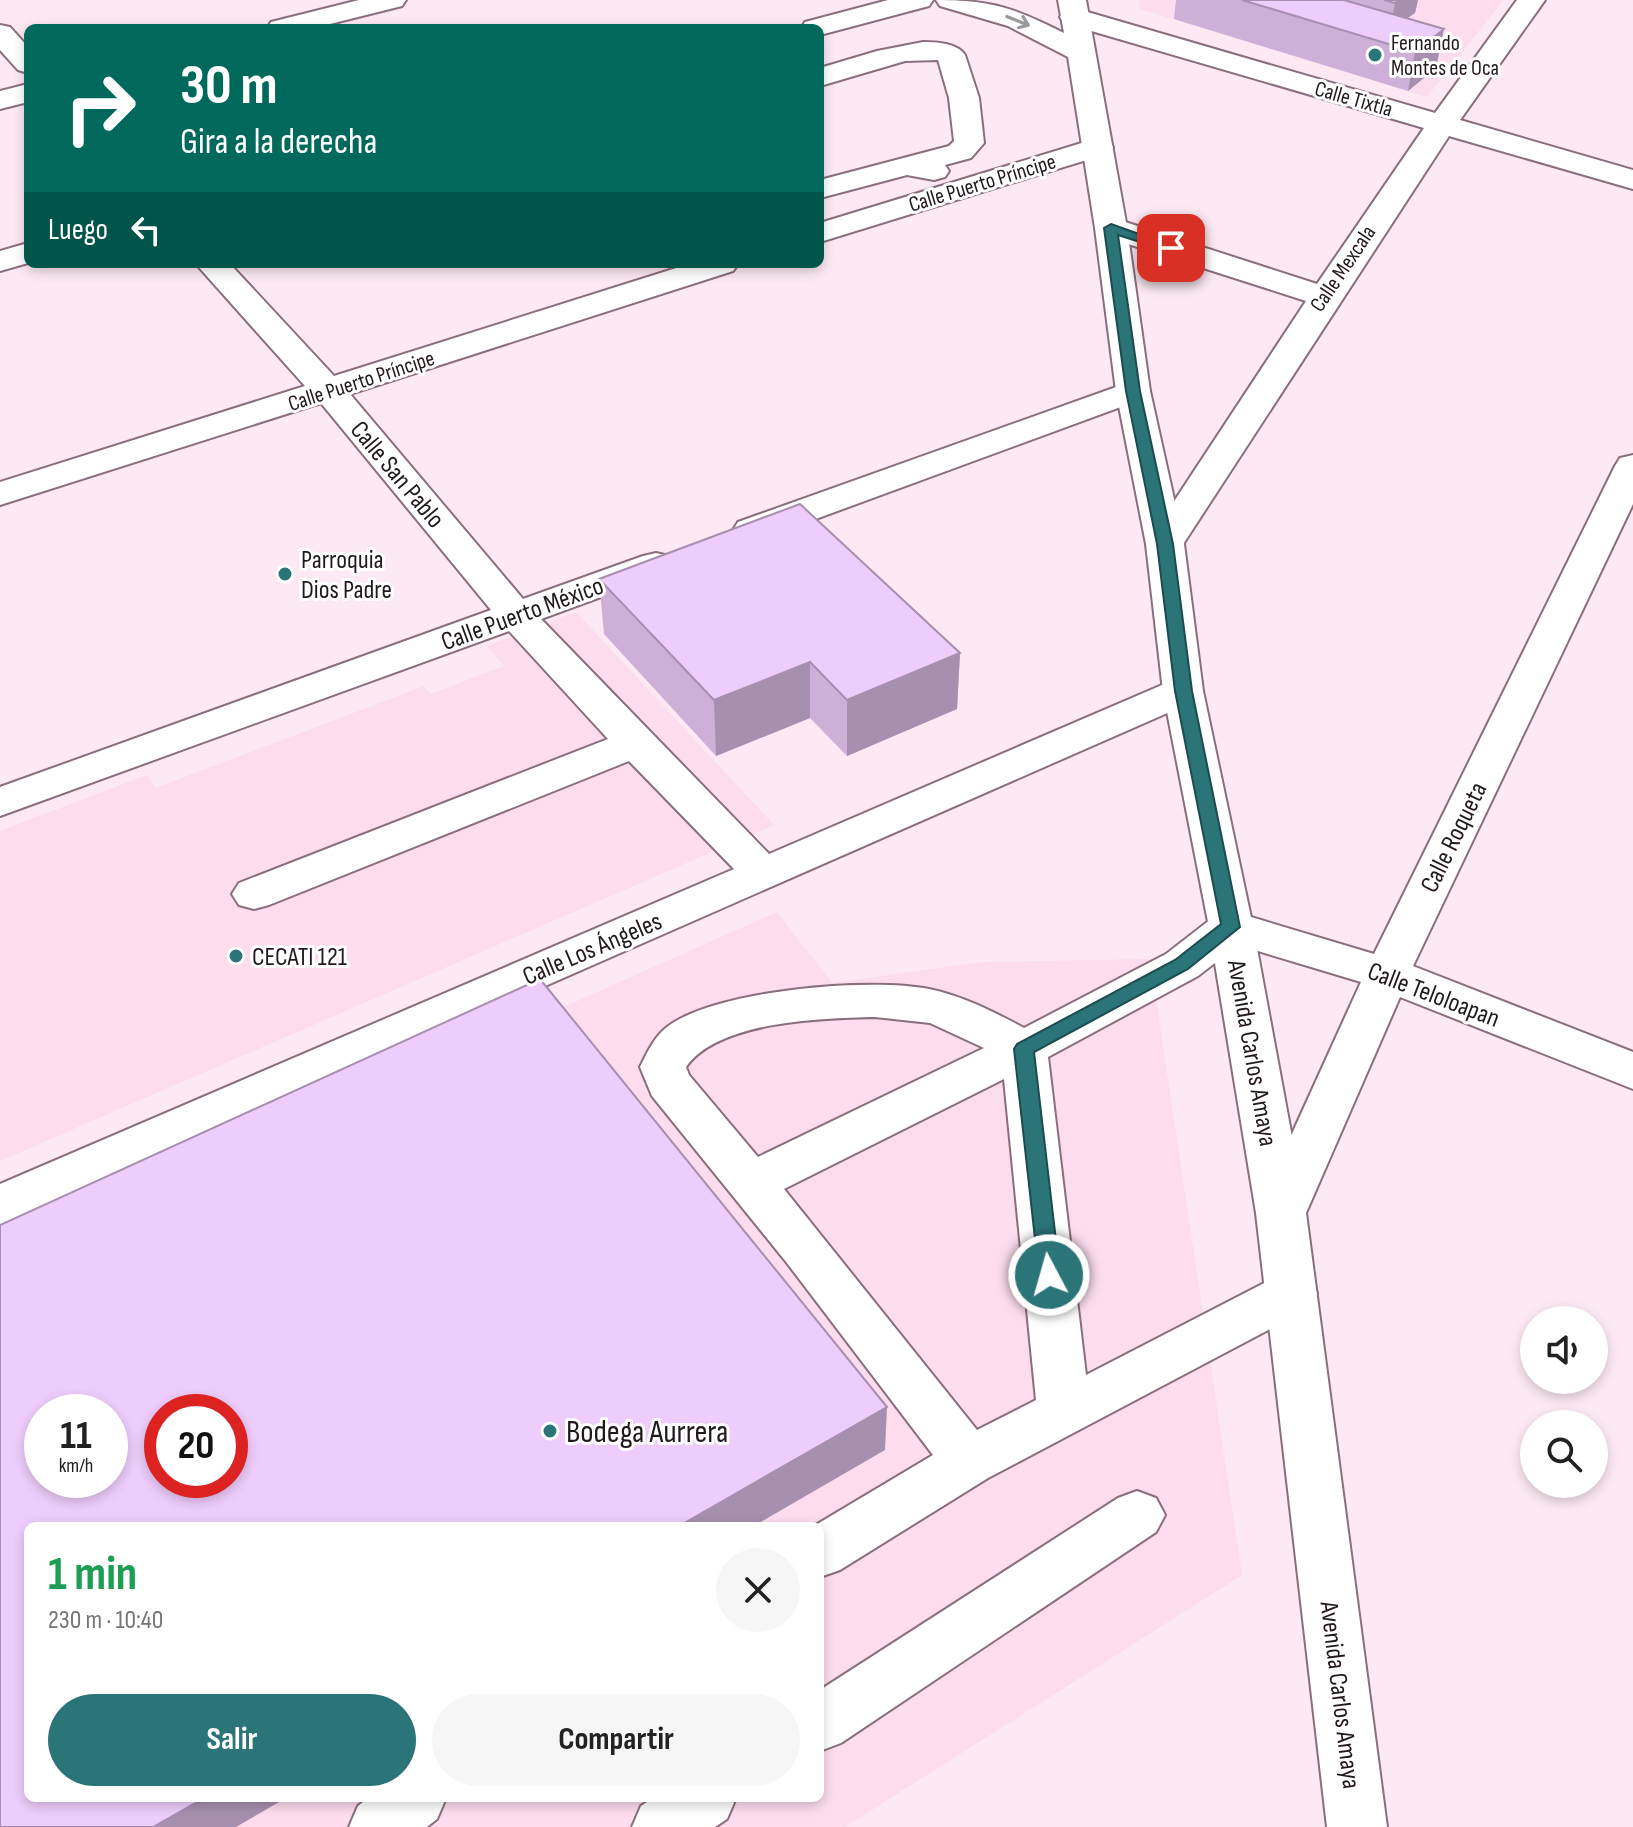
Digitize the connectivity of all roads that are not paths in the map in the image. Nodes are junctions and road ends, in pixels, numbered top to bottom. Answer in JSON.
{"nodes":[{"id":1,"x":392,"y":0,"type":"edge"},
{"id":2,"x":919,"y":0,"type":"edge"},
{"id":3,"x":950,"y":0,"type":"edge"},
{"id":4,"x":1531,"y":0,"type":"edge"},
{"id":5,"x":875,"y":4,"type":"edge"},
{"id":6,"x":1076,"y":23,"type":"edge"},
{"id":7,"x":297,"y":24,"type":"edge"},
{"id":8,"x":824,"y":24,"type":"edge"},
{"id":9,"x":0,"y":33,"type":"edge"},
{"id":10,"x":24,"y":60,"type":"edge"},
{"id":11,"x":824,"y":76,"type":"edge"},
{"id":12,"x":24,"y":94,"type":"edge"},
{"id":13,"x":0,"y":100,"type":"edge"},
{"id":14,"x":1441,"y":123,"type":"junction"},
{"id":15,"x":1098,"y":147,"type":"junction"},
{"id":16,"x":907,"y":166,"type":"junction"},
{"id":17,"x":985,"y":180,"type":"junction"},
{"id":18,"x":1633,"y":180,"type":"edge"},
{"id":19,"x":824,"y":188,"type":"edge"},
{"id":20,"x":1111,"y":228,"type":"junction"},
{"id":21,"x":824,"y":232,"type":"edge"},
{"id":22,"x":24,"y":254,"type":"edge"},
{"id":23,"x":0,"y":261,"type":"edge"},
{"id":24,"x":216,"y":268,"type":"edge"},
{"id":25,"x":709,"y":268,"type":"edge"},
{"id":26,"x":1323,"y":296,"type":"junction"},
{"id":27,"x":328,"y":390,"type":"junction"},
{"id":28,"x":1133,"y":391,"type":"junction"},
{"id":29,"x":1633,"y":466,"type":"edge"},
{"id":30,"x":0,"y":494,"type":"edge"},
{"id":31,"x":1165,"y":544,"type":"junction"},
{"id":32,"x":516,"y":615,"type":"junction"},
{"id":33,"x":1183,"y":691,"type":"junction"},
{"id":34,"x":635,"y":743,"type":"junction"},
{"id":35,"x":0,"y":802,"type":"edge"},
{"id":36,"x":762,"y":874,"type":"junction"},
{"id":37,"x":254,"y":894,"type":"dead end"},
{"id":38,"x":1231,"y":927,"type":"junction"},
{"id":39,"x":1387,"y":974,"type":"junction"},
{"id":40,"x":1024,"y":1049,"type":"junction"},
{"id":41,"x":1633,"y":1071,"type":"edge"},
{"id":42,"x":751,"y":1183,"type":"junction"},
{"id":43,"x":0,"y":1205,"type":"edge"},
{"id":44,"x":1281,"y":1213,"type":"junction"},
{"id":45,"x":1292,"y":1293,"type":"junction"},
{"id":46,"x":1064,"y":1412,"type":"junction"},
{"id":47,"x":969,"y":1461,"type":"junction"},
{"id":48,"x":1137,"y":1515,"type":"dead end"},
{"id":49,"x":824,"y":1550,"type":"edge"},
{"id":50,"x":824,"y":1720,"type":"edge"},
{"id":51,"x":411,"y":1802,"type":"edge"},
{"id":52,"x":700,"y":1802,"type":"edge"},
{"id":53,"x":379,"y":1827,"type":"edge"},
{"id":54,"x":662,"y":1827,"type":"edge"},
{"id":55,"x":1357,"y":1827,"type":"edge"}],
"edges":[{"from":1,"to":7,"type":"street"},
{"from":2,"to":5,"type":"street"},
{"from":3,"to":6,"type":"street","name":"Calle Tixtla","one_way":true},
{"from":4,"to":14,"type":"street","name":"Calle Mexcala"},
{"from":5,"to":8,"type":"street"},
{"from":6,"to":14,"type":"street","name":"Calle Tixtla"},
{"from":6,"to":15,"type":"street","name":"Avenida Carlos Amaya"},
{"from":9,"to":10,"type":"street"},
{"from":11,"to":16,"type":"street"},
{"from":12,"to":13,"type":"street"},
{"from":14,"to":18,"type":"street","name":"Calle Tixtla"},
{"from":14,"to":26,"type":"street","name":"Calle Mexcala"},
{"from":15,"to":17,"type":"street","name":"Calle Puerto Príncipe"},
{"from":15,"to":20,"type":"street","name":"Avenida Carlos Amaya"},
{"from":16,"to":17,"type":"street"},
{"from":16,"to":19,"type":"street"},
{"from":17,"to":21,"type":"street","name":"Calle Puerto Príncipe"},
{"from":20,"to":26,"type":"street"},
{"from":20,"to":28,"type":"street","name":"Avenida Carlos Amaya"},
{"from":22,"to":23,"type":"street"},
{"from":24,"to":27,"type":"street","name":"Calle San Pablo"},
{"from":25,"to":27,"type":"street","name":"Calle Puerto Príncipe"},
{"from":26,"to":31,"type":"street","name":"Calle Mexcala"},
{"from":27,"to":30,"type":"street","name":"Calle Puerto Príncipe"},
{"from":27,"to":32,"type":"street","name":"Calle San Pablo"},
{"from":28,"to":31,"type":"street","name":"Avenida Carlos Amaya"},
{"from":28,"to":32,"type":"street","name":"Calle Puerto México"},
{"from":29,"to":39,"type":"street","name":"Calle Roqueta"},
{"from":31,"to":33,"type":"street","name":"Avenida Carlos Amaya"},
{"from":32,"to":34,"type":"street","name":"Calle San Pablo"},
{"from":32,"to":35,"type":"street","name":"Calle Puerto México"},
{"from":33,"to":36,"type":"street","name":"Calle Los Ángeles"},
{"from":33,"to":38,"type":"street","name":"Avenida Carlos Amaya"},
{"from":34,"to":36,"type":"street","name":"Calle San Pablo"},
{"from":34,"to":37,"type":"street"},
{"from":36,"to":43,"type":"street","name":"Calle Los Ángeles"},
{"from":38,"to":39,"type":"street","name":"Calle Teloloapan"},
{"from":38,"to":40,"type":"street"},
{"from":38,"to":44,"type":"street","name":"Avenida Carlos Amaya"},
{"from":39,"to":41,"type":"street","name":"Calle Teloloapan"},
{"from":39,"to":44,"type":"street","name":"Calle Roqueta"},
{"from":40,"to":42,"type":"street"},
{"from":40,"to":42,"type":"street"},
{"from":40,"to":46,"type":"street"},
{"from":42,"to":47,"type":"street"},
{"from":44,"to":45,"type":"street","name":"Avenida Carlos Amaya"},
{"from":45,"to":46,"type":"street"},
{"from":45,"to":55,"type":"street","name":"Avenida Carlos Amaya"},
{"from":46,"to":47,"type":"street"},
{"from":47,"to":49,"type":"street"},
{"from":48,"to":50,"type":"street"},
{"from":51,"to":53,"type":"street"},
{"from":52,"to":54,"type":"street"}]}
